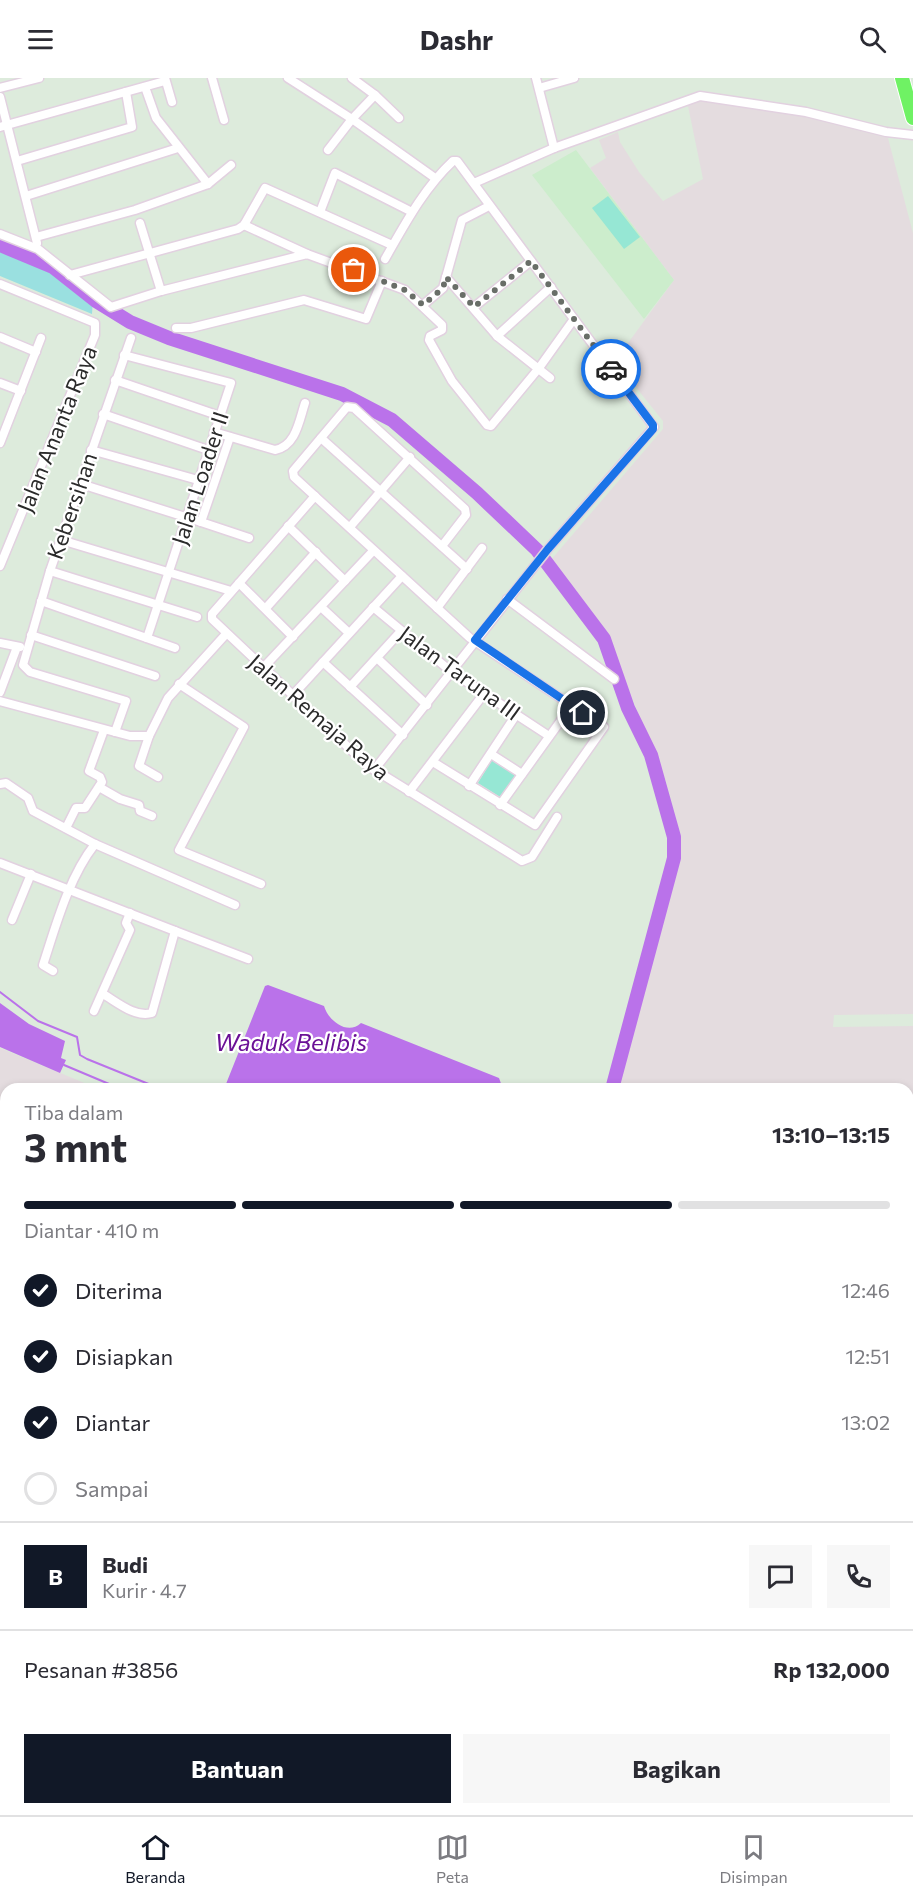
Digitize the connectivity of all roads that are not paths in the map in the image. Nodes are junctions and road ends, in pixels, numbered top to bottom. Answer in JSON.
{"nodes":[{"id":1,"x":39,"y":78,"type":"edge"},
{"id":2,"x":212,"y":78,"type":"edge"},
{"id":3,"x":288,"y":78,"type":"edge"},
{"id":4,"x":352,"y":78,"type":"edge"},
{"id":5,"x":536,"y":78,"type":"edge"},
{"id":6,"x":574,"y":78,"type":"edge"},
{"id":7,"x":902,"y":78,"type":"edge"},
{"id":8,"x":165,"y":79,"type":"edge"},
{"id":9,"x":145,"y":87,"type":"junction"},
{"id":10,"x":0,"y":88,"type":"edge"},
{"id":11,"x":539,"y":88,"type":"junction"},
{"id":12,"x":126,"y":92,"type":"junction"},
{"id":13,"x":375,"y":94,"type":"junction"},
{"id":14,"x":0,"y":97,"type":"edge"},
{"id":15,"x":172,"y":102,"type":"dead end"},
{"id":16,"x":399,"y":118,"type":"dead end"},
{"id":17,"x":913,"y":118,"type":"edge"},
{"id":18,"x":352,"y":119,"type":"junction"},
{"id":19,"x":225,"y":120,"type":"dead end"},
{"id":20,"x":4,"y":126,"type":"edge"},
{"id":21,"x":913,"y":135,"type":"edge"},
{"id":22,"x":178,"y":148,"type":"junction"},
{"id":23,"x":554,"y":148,"type":"junction"},
{"id":24,"x":328,"y":150,"type":"dead end"},
{"id":25,"x":17,"y":161,"type":"junction"},
{"id":26,"x":231,"y":165,"type":"dead end"},
{"id":27,"x":435,"y":178,"type":"junction"},
{"id":28,"x":474,"y":183,"type":"junction"},
{"id":29,"x":208,"y":184,"type":"junction"},
{"id":30,"x":26,"y":196,"type":"junction"},
{"id":31,"x":489,"y":206,"type":"junction"},
{"id":32,"x":320,"y":212,"type":"junction"},
{"id":33,"x":412,"y":212,"type":"junction"},
{"id":34,"x":140,"y":223,"type":"dead end"},
{"id":35,"x":244,"y":225,"type":"junction"},
{"id":36,"x":0,"y":234,"type":"edge"},
{"id":37,"x":36,"y":237,"type":"junction"},
{"id":38,"x":392,"y":245,"type":"junction"},
{"id":39,"x":38,"y":249,"type":"junction"},
{"id":40,"x":149,"y":252,"type":"junction"},
{"id":41,"x":307,"y":254,"type":"junction"},
{"id":42,"x":385,"y":259,"type":"dead end"},
{"id":43,"x":531,"y":261,"type":"junction"},
{"id":44,"x":70,"y":275,"type":"junction"},
{"id":45,"x":446,"y":277,"type":"junction"},
{"id":46,"x":382,"y":281,"type":"junction"},
{"id":47,"x":0,"y":284,"type":"edge"},
{"id":48,"x":551,"y":287,"type":"junction"},
{"id":49,"x":161,"y":291,"type":"junction"},
{"id":50,"x":423,"y":305,"type":"junction"},
{"id":51,"x":474,"y":307,"type":"junction"},
{"id":52,"x":574,"y":319,"type":"junction"},
{"id":53,"x":176,"y":328,"type":"dead end"},
{"id":54,"x":497,"y":336,"type":"junction"},
{"id":55,"x":0,"y":337,"type":"edge"},
{"id":56,"x":41,"y":338,"type":"dead end"},
{"id":57,"x":131,"y":338,"type":"dead end"},
{"id":58,"x":36,"y":352,"type":"junction"},
{"id":59,"x":124,"y":354,"type":"junction"},
{"id":60,"x":539,"y":368,"type":"junction"},
{"id":61,"x":550,"y":378,"type":"dead end"},
{"id":62,"x":115,"y":380,"type":"junction"},
{"id":63,"x":0,"y":383,"type":"edge"},
{"id":64,"x":21,"y":391,"type":"junction"},
{"id":65,"x":305,"y":403,"type":"dead end"},
{"id":66,"x":103,"y":414,"type":"junction"},
{"id":67,"x":220,"y":416,"type":"junction"},
{"id":68,"x":3,"y":429,"type":"edge"},
{"id":69,"x":214,"y":432,"type":"junction"},
{"id":70,"x":230,"y":437,"type":"junction"},
{"id":71,"x":321,"y":438,"type":"junction"},
{"id":72,"x":0,"y":443,"type":"edge"},
{"id":73,"x":92,"y":450,"type":"junction"},
{"id":74,"x":208,"y":450,"type":"junction"},
{"id":75,"x":410,"y":457,"type":"junction"},
{"id":76,"x":198,"y":480,"type":"junction"},
{"id":77,"x":81,"y":484,"type":"junction"},
{"id":78,"x":382,"y":491,"type":"junction"},
{"id":79,"x":315,"y":496,"type":"junction"},
{"id":80,"x":187,"y":518,"type":"junction"},
{"id":81,"x":201,"y":522,"type":"junction"},
{"id":82,"x":288,"y":526,"type":"junction"},
{"id":83,"x":350,"y":527,"type":"junction"},
{"id":84,"x":249,"y":538,"type":"dead end"},
{"id":85,"x":61,"y":540,"type":"junction"},
{"id":86,"x":441,"y":546,"type":"junction"},
{"id":87,"x":482,"y":549,"type":"dead end"},
{"id":88,"x":374,"y":551,"type":"junction"},
{"id":89,"x":316,"y":552,"type":"junction"},
{"id":90,"x":0,"y":566,"type":"edge"},
{"id":91,"x":467,"y":568,"type":"junction"},
{"id":92,"x":50,"y":571,"type":"junction"},
{"id":93,"x":168,"y":572,"type":"junction"},
{"id":94,"x":402,"y":576,"type":"junction"},
{"id":95,"x":345,"y":581,"type":"junction"},
{"id":96,"x":239,"y":583,"type":"junction"},
{"id":97,"x":231,"y":591,"type":"junction"},
{"id":98,"x":507,"y":599,"type":"junction"},
{"id":99,"x":41,"y":602,"type":"junction"},
{"id":100,"x":157,"y":605,"type":"junction"},
{"id":101,"x":321,"y":607,"type":"junction"},
{"id":102,"x":373,"y":607,"type":"junction"},
{"id":103,"x":266,"y":608,"type":"junction"},
{"id":104,"x":437,"y":609,"type":"junction"},
{"id":105,"x":198,"y":617,"type":"dead end"},
{"id":106,"x":401,"y":631,"type":"junction"},
{"id":107,"x":349,"y":633,"type":"junction"},
{"id":108,"x":31,"y":634,"type":"junction"},
{"id":109,"x":226,"y":634,"type":"junction"},
{"id":110,"x":293,"y":637,"type":"junction"},
{"id":111,"x":147,"y":638,"type":"junction"},
{"id":112,"x":475,"y":640,"type":"junction"},
{"id":113,"x":0,"y":643,"type":"edge"},
{"id":114,"x":16,"y":647,"type":"junction"},
{"id":115,"x":175,"y":648,"type":"dead end"},
{"id":116,"x":26,"y":649,"type":"junction"},
{"id":117,"x":377,"y":658,"type":"junction"},
{"id":118,"x":323,"y":662,"type":"junction"},
{"id":119,"x":262,"y":669,"type":"junction"},
{"id":120,"x":453,"y":673,"type":"junction"},
{"id":121,"x":155,"y":676,"type":"dead end"},
{"id":122,"x":614,"y":679,"type":"dead end"},
{"id":123,"x":179,"y":684,"type":"junction"},
{"id":124,"x":350,"y":687,"type":"junction"},
{"id":125,"x":0,"y":692,"type":"edge"},
{"id":126,"x":483,"y":694,"type":"junction"},
{"id":127,"x":292,"y":696,"type":"junction"},
{"id":128,"x":0,"y":701,"type":"edge"},
{"id":129,"x":427,"y":705,"type":"junction"},
{"id":130,"x":572,"y":705,"type":"junction"},
{"id":131,"x":516,"y":715,"type":"junction"},
{"id":132,"x":104,"y":730,"type":"junction"},
{"id":133,"x":115,"y":732,"type":"junction"},
{"id":134,"x":403,"y":735,"type":"junction"},
{"id":135,"x":149,"y":736,"type":"junction"},
{"id":136,"x":549,"y":736,"type":"junction"},
{"id":137,"x":490,"y":754,"type":"junction"},
{"id":138,"x":432,"y":762,"type":"junction"},
{"id":139,"x":374,"y":770,"type":"junction"},
{"id":140,"x":522,"y":774,"type":"junction"},
{"id":141,"x":158,"y":777,"type":"dead end"},
{"id":142,"x":0,"y":784,"type":"edge"},
{"id":143,"x":469,"y":786,"type":"junction"},
{"id":144,"x":99,"y":787,"type":"junction"},
{"id":145,"x":409,"y":792,"type":"junction"},
{"id":146,"x":500,"y":805,"type":"junction"},
{"id":147,"x":152,"y":816,"type":"dead end"},
{"id":148,"x":557,"y":817,"type":"dead end"},
{"id":149,"x":66,"y":828,"type":"junction"},
{"id":150,"x":95,"y":844,"type":"junction"},
{"id":151,"x":0,"y":863,"type":"edge"},
{"id":152,"x":31,"y":874,"type":"junction"},
{"id":153,"x":261,"y":884,"type":"dead end"},
{"id":154,"x":70,"y":889,"type":"junction"},
{"id":155,"x":235,"y":905,"type":"dead end"},
{"id":156,"x":130,"y":913,"type":"junction"},
{"id":157,"x":12,"y":920,"type":"dead end"},
{"id":158,"x":176,"y":931,"type":"junction"},
{"id":159,"x":248,"y":959,"type":"dead end"},
{"id":160,"x":53,"y":971,"type":"dead end"},
{"id":161,"x":103,"y":994,"type":"junction"},
{"id":162,"x":94,"y":1011,"type":"dead end"}],
"edges":[{"from":1,"to":10,"type":"street"},
{"from":2,"to":19,"type":"street"},
{"from":3,"to":18,"type":"street"},
{"from":4,"to":13,"type":"street"},
{"from":5,"to":11,"type":"street"},
{"from":6,"to":11,"type":"street"},
{"from":7,"to":17,"type":"highway"},
{"from":8,"to":9,"type":"street"},
{"from":8,"to":15,"type":"street"},
{"from":9,"to":12,"type":"street"},
{"from":9,"to":22,"type":"street"},
{"from":11,"to":23,"type":"street"},
{"from":12,"to":20,"type":"street"},
{"from":12,"to":25,"type":"street"},
{"from":13,"to":16,"type":"street"},
{"from":13,"to":18,"type":"street"},
{"from":14,"to":20,"type":"street"},
{"from":18,"to":24,"type":"street"},
{"from":18,"to":27,"type":"street"},
{"from":20,"to":25,"type":"street"},
{"from":21,"to":23,"type":"street"},
{"from":22,"to":29,"type":"street"},
{"from":22,"to":30,"type":"street"},
{"from":23,"to":28,"type":"street"},
{"from":25,"to":30,"type":"street"},
{"from":26,"to":29,"type":"street"},
{"from":27,"to":28,"type":"street"},
{"from":27,"to":33,"type":"street"},
{"from":28,"to":31,"type":"street"},
{"from":29,"to":37,"type":"street"},
{"from":30,"to":37,"type":"street"},
{"from":31,"to":43,"type":"street"},
{"from":31,"to":45,"type":"street"},
{"from":32,"to":33,"type":"street"},
{"from":32,"to":35,"type":"street"},
{"from":32,"to":38,"type":"street"},
{"from":33,"to":38,"type":"street"},
{"from":34,"to":40,"type":"street"},
{"from":35,"to":40,"type":"street"},
{"from":35,"to":41,"type":"street"},
{"from":36,"to":39,"type":"street"},
{"from":37,"to":39,"type":"street"},
{"from":38,"to":42,"type":"street"},
{"from":39,"to":44,"type":"street"},
{"from":40,"to":44,"type":"street"},
{"from":40,"to":49,"type":"street"},
{"from":41,"to":46,"type":"street"},
{"from":41,"to":49,"type":"street"},
{"from":43,"to":48,"type":"street"},
{"from":43,"to":51,"type":"street"},
{"from":44,"to":49,"type":"street"},
{"from":45,"to":50,"type":"street"},
{"from":45,"to":51,"type":"street"},
{"from":46,"to":50,"type":"street"},
{"from":46,"to":53,"type":"street"},
{"from":47,"to":90,"type":"street","name":"Jalan Ananta Raya"},
{"from":48,"to":52,"type":"street"},
{"from":48,"to":54,"type":"street"},
{"from":50,"to":60,"type":"street"},
{"from":51,"to":54,"type":"street"},
{"from":52,"to":60,"type":"street"},
{"from":52,"to":98,"type":"street"},
{"from":54,"to":60,"type":"street"},
{"from":55,"to":58,"type":"street"},
{"from":56,"to":58,"type":"street"},
{"from":57,"to":59,"type":"street","name":"Kebersihan"},
{"from":58,"to":64,"type":"street"},
{"from":59,"to":62,"type":"street","name":"Kebersihan"},
{"from":59,"to":67,"type":"street","name":"Jalan Loader II"},
{"from":60,"to":61,"type":"street"},
{"from":62,"to":66,"type":"street","name":"Kebersihan"},
{"from":62,"to":67,"type":"street"},
{"from":63,"to":64,"type":"street"},
{"from":64,"to":68,"type":"street"},
{"from":65,"to":70,"type":"street"},
{"from":66,"to":73,"type":"street","name":"Kebersihan"},
{"from":66,"to":74,"type":"street"},
{"from":67,"to":69,"type":"street","name":"Jalan Loader II"},
{"from":68,"to":72,"type":"street"},
{"from":69,"to":70,"type":"street"},
{"from":69,"to":74,"type":"street","name":"Jalan Loader II"},
{"from":70,"to":81,"type":"street"},
{"from":71,"to":75,"type":"street"},
{"from":71,"to":78,"type":"street"},
{"from":71,"to":79,"type":"street"},
{"from":73,"to":76,"type":"street"},
{"from":73,"to":77,"type":"street","name":"Kebersihan"},
{"from":74,"to":76,"type":"street","name":"Jalan Loader II"},
{"from":75,"to":78,"type":"street"},
{"from":75,"to":86,"type":"street"},
{"from":76,"to":80,"type":"street","name":"Jalan Loader II"},
{"from":77,"to":80,"type":"street"},
{"from":77,"to":85,"type":"street","name":"Kebersihan"},
{"from":78,"to":83,"type":"street"},
{"from":78,"to":86,"type":"street"},
{"from":79,"to":82,"type":"street","name":"Jalan Remaja Raya"},
{"from":79,"to":83,"type":"street"},
{"from":80,"to":81,"type":"street"},
{"from":80,"to":93,"type":"street","name":"Jalan Loader II"},
{"from":81,"to":84,"type":"street"},
{"from":82,"to":89,"type":"street"},
{"from":82,"to":96,"type":"street","name":"Jalan Remaja Raya"},
{"from":83,"to":88,"type":"street"},
{"from":85,"to":92,"type":"street","name":"Kebersihan"},
{"from":85,"to":93,"type":"street"},
{"from":86,"to":91,"type":"street"},
{"from":87,"to":91,"type":"street"},
{"from":88,"to":94,"type":"street"},
{"from":88,"to":95,"type":"street"},
{"from":89,"to":95,"type":"street"},
{"from":89,"to":103,"type":"street"},
{"from":91,"to":104,"type":"street"},
{"from":92,"to":99,"type":"street","name":"Kebersihan"},
{"from":92,"to":100,"type":"street"},
{"from":93,"to":97,"type":"street"},
{"from":93,"to":100,"type":"street","name":"Jalan Loader II"},
{"from":94,"to":102,"type":"street"},
{"from":94,"to":104,"type":"street"},
{"from":95,"to":101,"type":"street"},
{"from":96,"to":97,"type":"street","name":"Jalan Remaja Raya"},
{"from":96,"to":103,"type":"street"},
{"from":97,"to":109,"type":"street","name":"Jalan Remaja Raya"},
{"from":98,"to":112,"type":"street"},
{"from":98,"to":122,"type":"street"},
{"from":99,"to":108,"type":"street","name":"Kebersihan"},
{"from":99,"to":111,"type":"street"},
{"from":100,"to":105,"type":"street"},
{"from":100,"to":111,"type":"street","name":"Jalan Loader II"},
{"from":101,"to":107,"type":"street"},
{"from":101,"to":110,"type":"street"},
{"from":102,"to":106,"type":"street","name":"Jalan Taruna III"},
{"from":102,"to":107,"type":"street"},
{"from":103,"to":110,"type":"street"},
{"from":104,"to":112,"type":"street"},
{"from":106,"to":117,"type":"street"},
{"from":106,"to":120,"type":"street","name":"Jalan Taruna III"},
{"from":107,"to":118,"type":"street"},
{"from":108,"to":116,"type":"street","name":"Kebersihan"},
{"from":108,"to":121,"type":"street"},
{"from":109,"to":119,"type":"street","name":"Jalan Remaja Raya"},
{"from":109,"to":123,"type":"street"},
{"from":110,"to":119,"type":"street"},
{"from":111,"to":115,"type":"street"},
{"from":112,"to":120,"type":"street"},
{"from":112,"to":130,"type":"street"},
{"from":113,"to":114,"type":"street"},
{"from":114,"to":116,"type":"street"},
{"from":114,"to":125,"type":"street"},
{"from":116,"to":133,"type":"street","name":"Kebersihan"},
{"from":117,"to":124,"type":"street"},
{"from":117,"to":129,"type":"street"},
{"from":118,"to":124,"type":"street"},
{"from":118,"to":127,"type":"street"},
{"from":119,"to":127,"type":"street","name":"Jalan Remaja Raya"},
{"from":120,"to":126,"type":"street","name":"Jalan Taruna III"},
{"from":120,"to":129,"type":"street"},
{"from":123,"to":135,"type":"street"},
{"from":123,"to":153,"type":"street"},
{"from":124,"to":134,"type":"street"},
{"from":126,"to":131,"type":"street","name":"Jalan Taruna III"},
{"from":126,"to":138,"type":"street"},
{"from":127,"to":139,"type":"street","name":"Jalan Remaja Raya"},
{"from":128,"to":132,"type":"street"},
{"from":129,"to":134,"type":"street"},
{"from":130,"to":136,"type":"street"},
{"from":130,"to":146,"type":"street"},
{"from":131,"to":136,"type":"street","name":"Jalan Taruna III"},
{"from":131,"to":137,"type":"street"},
{"from":132,"to":133,"type":"street"},
{"from":132,"to":144,"type":"street"},
{"from":133,"to":135,"type":"street"},
{"from":134,"to":139,"type":"street"},
{"from":135,"to":141,"type":"street"},
{"from":136,"to":140,"type":"street"},
{"from":137,"to":140,"type":"street"},
{"from":137,"to":143,"type":"street"},
{"from":138,"to":143,"type":"street"},
{"from":138,"to":145,"type":"street"},
{"from":139,"to":145,"type":"street","name":"Jalan Remaja Raya"},
{"from":140,"to":146,"type":"street"},
{"from":142,"to":149,"type":"street"},
{"from":143,"to":146,"type":"street"},
{"from":144,"to":147,"type":"street"},
{"from":144,"to":149,"type":"street"},
{"from":145,"to":148,"type":"street","name":"Jalan Remaja Raya"},
{"from":149,"to":150,"type":"street"},
{"from":150,"to":154,"type":"street"},
{"from":150,"to":155,"type":"street"},
{"from":151,"to":152,"type":"street"},
{"from":152,"to":154,"type":"street"},
{"from":152,"to":157,"type":"street"},
{"from":154,"to":156,"type":"street"},
{"from":154,"to":160,"type":"street"},
{"from":156,"to":158,"type":"street"},
{"from":156,"to":161,"type":"street"},
{"from":158,"to":159,"type":"street"},
{"from":158,"to":161,"type":"street"},
{"from":161,"to":162,"type":"street"}]}
